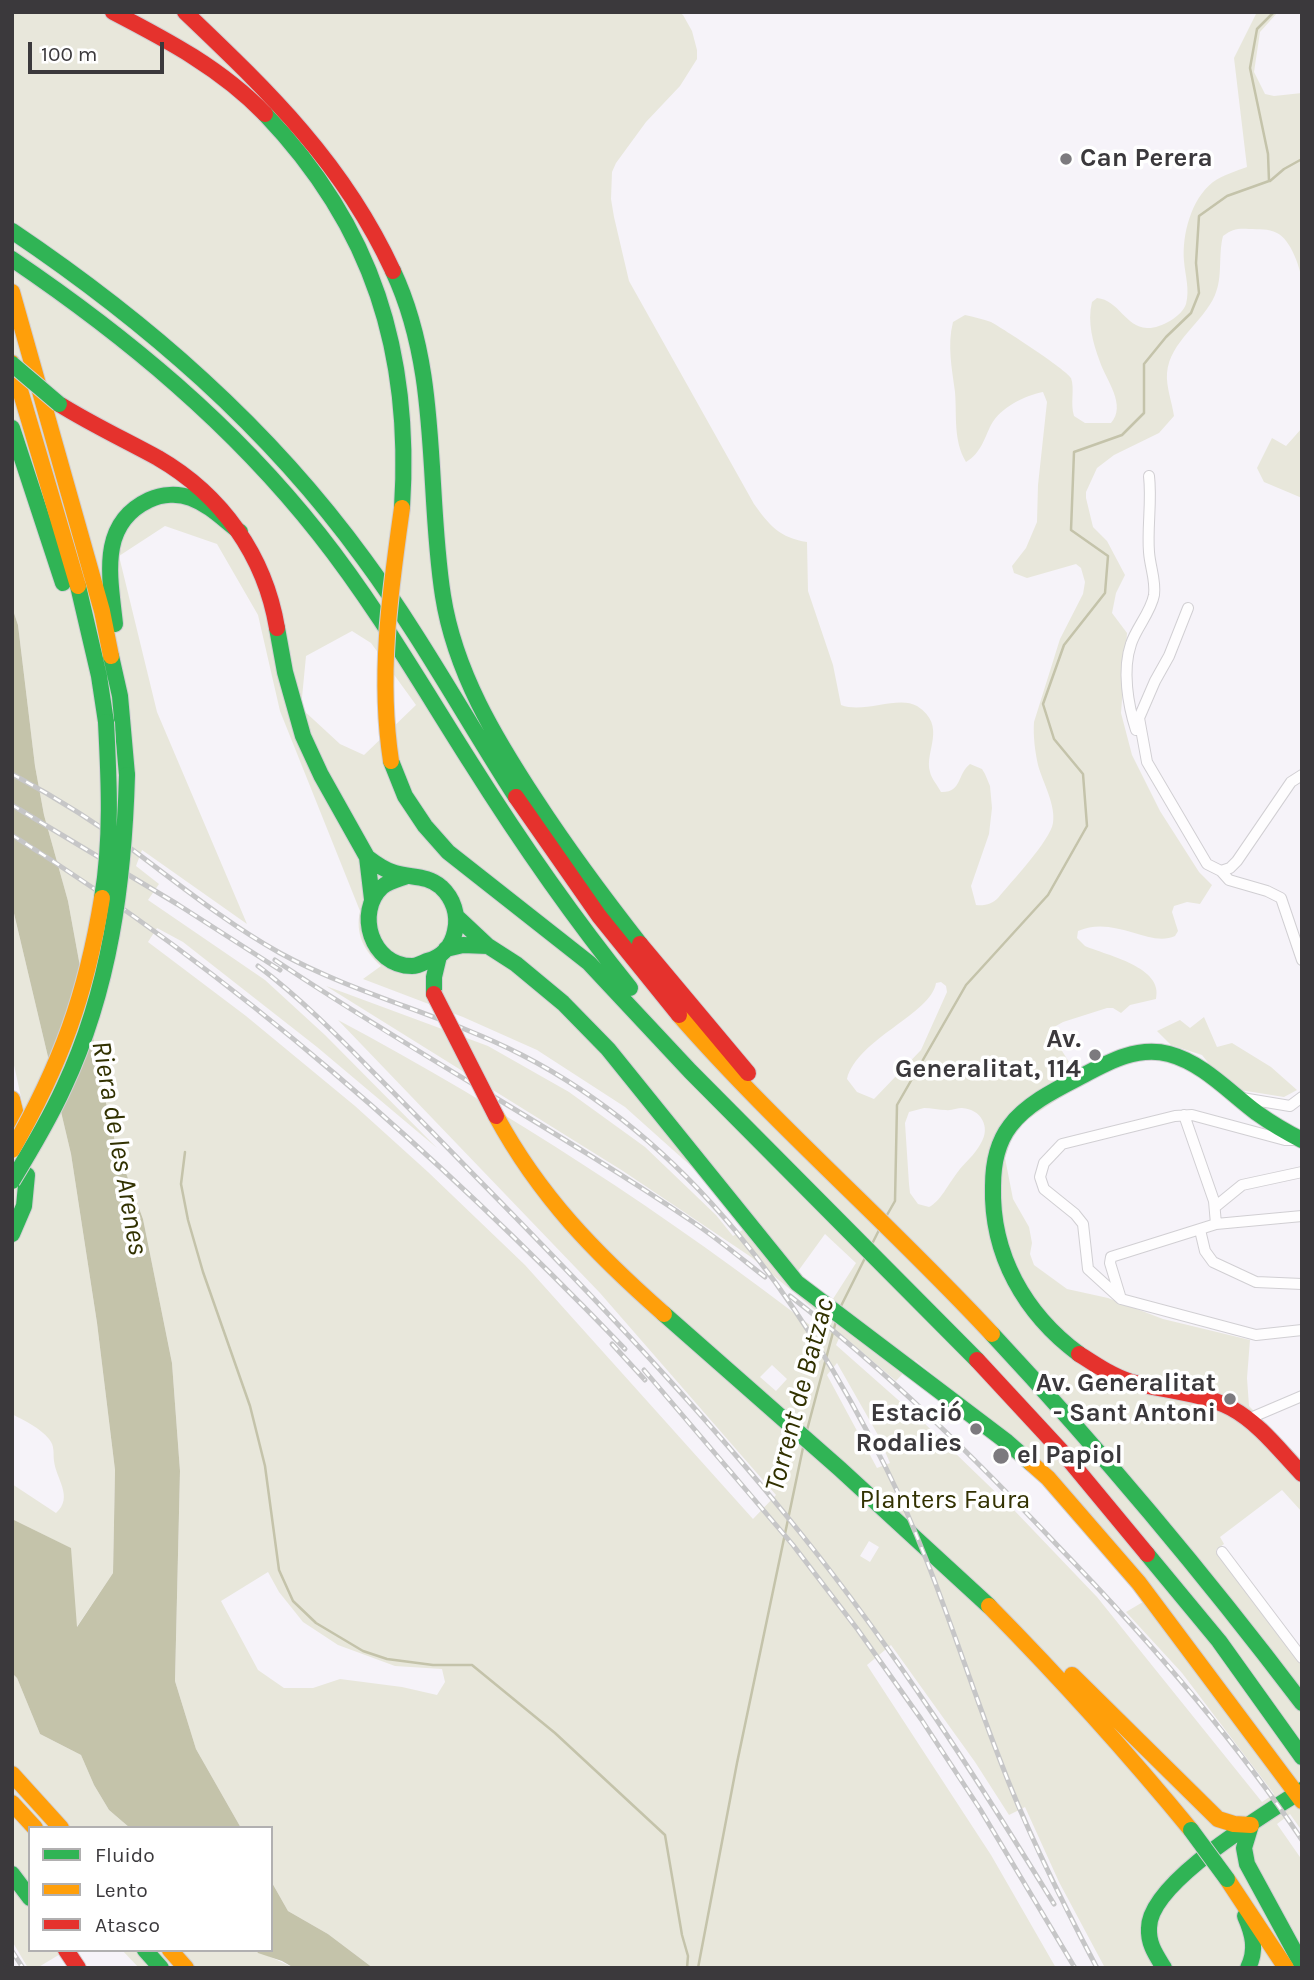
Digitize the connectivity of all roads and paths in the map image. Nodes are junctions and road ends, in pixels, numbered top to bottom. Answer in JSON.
{"nodes":[{"id":1,"x":113,"y":12,"type":"edge"},
{"id":2,"x":186,"y":12,"type":"edge"},
{"id":3,"x":12,"y":231,"type":"edge"},
{"id":4,"x":12,"y":259,"type":"edge"},
{"id":5,"x":12,"y":292,"type":"edge"},
{"id":6,"x":12,"y":363,"type":"edge"},
{"id":7,"x":12,"y":428,"type":"edge"},
{"id":8,"x":1149,"y":476,"type":"dead end"},
{"id":9,"x":240,"y":532,"type":"junction"},
{"id":10,"x":1188,"y":608,"type":"dead end"},
{"id":11,"x":118,"y":672,"type":"junction"},
{"id":12,"x":96,"y":682,"type":"junction"},
{"id":13,"x":1147,"y":762,"type":"junction"},
{"id":14,"x":1302,"y":775,"type":"edge"},
{"id":15,"x":367,"y":857,"type":"junction"},
{"id":16,"x":1221,"y":870,"type":"junction"},
{"id":17,"x":407,"y":876,"type":"junction"},
{"id":18,"x":372,"y":899,"type":"junction"},
{"id":19,"x":456,"y":916,"type":"junction"},
{"id":20,"x":488,"y":946,"type":"junction"},
{"id":21,"x":443,"y":953,"type":"junction"},
{"id":22,"x":1302,"y":960,"type":"edge"},
{"id":23,"x":409,"y":965,"type":"junction"},
{"id":24,"x":435,"y":994,"type":"junction"},
{"id":25,"x":1236,"y":1097,"type":"junction"},
{"id":26,"x":1302,"y":1097,"type":"edge"},
{"id":27,"x":12,"y":1099,"type":"edge"},
{"id":28,"x":726,"y":1105,"type":"junction"},
{"id":29,"x":1184,"y":1115,"type":"junction"},
{"id":30,"x":18,"y":1122,"type":"dead end"},
{"id":31,"x":1301,"y":1140,"type":"edge"},
{"id":32,"x":810,"y":1146,"type":"junction"},
{"id":33,"x":12,"y":1150,"type":"edge"},
{"id":34,"x":1302,"y":1172,"type":"edge"},
{"id":35,"x":21,"y":1183,"type":"edge"},
{"id":36,"x":1215,"y":1207,"type":"junction"},
{"id":37,"x":1302,"y":1216,"type":"edge"},
{"id":38,"x":12,"y":1218,"type":"edge"},
{"id":39,"x":1216,"y":1224,"type":"junction"},
{"id":40,"x":1200,"y":1230,"type":"junction"},
{"id":41,"x":12,"y":1234,"type":"edge"},
{"id":42,"x":1302,"y":1284,"type":"edge"},
{"id":43,"x":1121,"y":1299,"type":"junction"},
{"id":44,"x":1302,"y":1330,"type":"edge"},
{"id":45,"x":1302,"y":1396,"type":"edge"},
{"id":46,"x":1248,"y":1419,"type":"junction"},
{"id":47,"x":1302,"y":1474,"type":"edge"},
{"id":48,"x":1222,"y":1552,"type":"dead end"},
{"id":49,"x":994,"y":1609,"type":"junction"},
{"id":50,"x":1302,"y":1658,"type":"edge"},
{"id":51,"x":1302,"y":1703,"type":"edge"},
{"id":52,"x":1302,"y":1757,"type":"edge"},
{"id":53,"x":12,"y":1774,"type":"edge"},
{"id":54,"x":1300,"y":1795,"type":"edge"},
{"id":55,"x":12,"y":1803,"type":"edge"},
{"id":56,"x":1251,"y":1825,"type":"junction"},
{"id":57,"x":33,"y":1826,"type":"edge"},
{"id":58,"x":59,"y":1826,"type":"edge"},
{"id":59,"x":12,"y":1874,"type":"edge"},
{"id":60,"x":1227,"y":1880,"type":"junction"},
{"id":61,"x":28,"y":1895,"type":"edge"},
{"id":62,"x":67,"y":1952,"type":"edge"},
{"id":63,"x":147,"y":1952,"type":"edge"},
{"id":64,"x":172,"y":1952,"type":"edge"},
{"id":65,"x":1302,"y":1965,"type":"edge"},
{"id":66,"x":78,"y":1968,"type":"edge"},
{"id":67,"x":161,"y":1968,"type":"edge"},
{"id":68,"x":186,"y":1968,"type":"edge"},
{"id":69,"x":1164,"y":1968,"type":"edge"},
{"id":70,"x":1248,"y":1968,"type":"edge"},
{"id":71,"x":1286,"y":1968,"type":"edge"}],
"edges":[{"from":1,"to":28,"type":"main road","bridge":true},
{"from":2,"to":32,"type":"main road"},
{"from":3,"to":32,"type":"main road"},
{"from":4,"to":28,"type":"main road"},
{"from":5,"to":11,"type":"main road"},
{"from":6,"to":9,"type":"main road","bridge":true},
{"from":6,"to":12,"type":"main road"},
{"from":7,"to":12,"type":"main road"},
{"from":8,"to":13,"type":"street"},
{"from":9,"to":11,"type":"main road"},
{"from":9,"to":15,"type":"main road"},
{"from":10,"to":13,"type":"street"},
{"from":11,"to":35,"type":"main road","bridge":true},
{"from":12,"to":33,"type":"main road","bridge":true},
{"from":13,"to":16,"type":"street"},
{"from":14,"to":16,"type":"street"},
{"from":15,"to":17,"type":"main road"},
{"from":15,"to":18,"type":"main road"},
{"from":16,"to":22,"type":"street"},
{"from":17,"to":18,"type":"main road"},
{"from":17,"to":19,"type":"main road"},
{"from":18,"to":23,"type":"main road"},
{"from":19,"to":20,"type":"main road"},
{"from":19,"to":21,"type":"main road"},
{"from":20,"to":21,"type":"main road"},
{"from":20,"to":54,"type":"main road"},
{"from":21,"to":23,"type":"main road"},
{"from":21,"to":24,"type":"main road"},
{"from":23,"to":24,"type":"main road"},
{"from":24,"to":49,"type":"main road","bridge":true},
{"from":25,"to":26,"type":"street"},
{"from":25,"to":31,"type":"main road"},
{"from":25,"to":46,"type":"main road"},
{"from":27,"to":30,"type":"main road"},
{"from":28,"to":52,"type":"main road"},
{"from":29,"to":31,"type":"street"},
{"from":29,"to":36,"type":"street"},
{"from":29,"to":43,"type":"street"},
{"from":32,"to":51,"type":"main road"},
{"from":34,"to":36,"type":"street"},
{"from":35,"to":38,"type":"main road"},
{"from":35,"to":41,"type":"main road"},
{"from":36,"to":39,"type":"street"},
{"from":37,"to":39,"type":"street"},
{"from":39,"to":40,"type":"street"},
{"from":40,"to":42,"type":"street"},
{"from":40,"to":43,"type":"street"},
{"from":43,"to":44,"type":"street"},
{"from":45,"to":46,"type":"street"},
{"from":46,"to":47,"type":"main road"},
{"from":48,"to":50,"type":"street"},
{"from":49,"to":56,"type":"main road"},
{"from":49,"to":60,"type":"main road","bridge":true},
{"from":53,"to":58,"type":"main road"},
{"from":54,"to":56,"type":"main road"},
{"from":55,"to":57,"type":"main road"},
{"from":56,"to":65,"type":"main road"},
{"from":56,"to":69,"type":"main road"},
{"from":59,"to":61,"type":"main road"},
{"from":60,"to":70,"type":"main road"},
{"from":60,"to":71,"type":"main road"},
{"from":62,"to":66,"type":"main road"},
{"from":63,"to":67,"type":"main road"},
{"from":64,"to":68,"type":"main road"}]}
